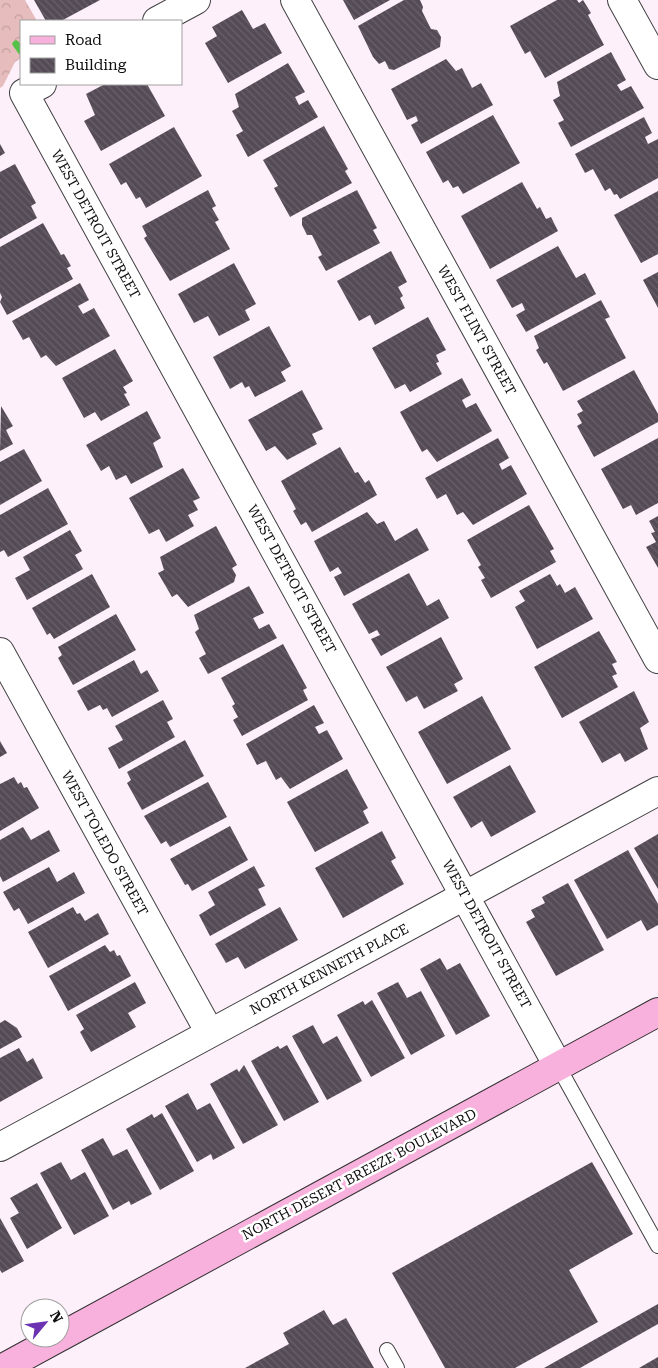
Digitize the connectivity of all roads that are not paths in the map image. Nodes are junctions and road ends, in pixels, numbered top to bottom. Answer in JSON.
{"nodes":[{"id":1,"x":196,"y":0,"type":"edge"},
{"id":2,"x":295,"y":0,"type":"edge"},
{"id":3,"x":622,"y":0,"type":"edge"},
{"id":4,"x":159,"y":20,"type":"edge"},
{"id":5,"x":658,"y":65,"type":"edge"},
{"id":6,"x":33,"y":88,"type":"edge"},
{"id":7,"x":0,"y":652,"type":"edge"},
{"id":8,"x":658,"y":659,"type":"edge"},
{"id":9,"x":658,"y":791,"type":"edge"},
{"id":10,"x":466,"y":895,"type":"junction"},
{"id":11,"x":658,"y":1012,"type":"edge"},
{"id":12,"x":210,"y":1033,"type":"junction"},
{"id":13,"x":558,"y":1066,"type":"junction"},
{"id":14,"x":0,"y":1147,"type":"edge"},
{"id":15,"x":658,"y":1246,"type":"edge"},
{"id":16,"x":70,"y":1331,"type":"edge"},
{"id":17,"x":39,"y":1348,"type":"edge"},
{"id":18,"x":387,"y":1350,"type":"dead end"},
{"id":19,"x":3,"y":1368,"type":"edge"},
{"id":20,"x":397,"y":1368,"type":"edge"}],
"edges":[{"from":1,"to":4,"type":"street"},
{"from":2,"to":8,"type":"street","name":"WEST FLINT STREET"},
{"from":3,"to":5,"type":"street"},
{"from":6,"to":10,"type":"street","name":"WEST DETROIT STREET"},
{"from":7,"to":12,"type":"street","name":"WEST TOLEDO STREET"},
{"from":9,"to":10,"type":"street","name":"NORTH KENNETH PLACE"},
{"from":10,"to":12,"type":"street","name":"NORTH KENNETH PLACE"},
{"from":10,"to":13,"type":"street","name":"WEST DETROIT STREET"},
{"from":11,"to":13,"type":"street","name":"NORTH DESERT BREEZE BOULEVARD"},
{"from":12,"to":14,"type":"street","name":"NORTH KENNETH PLACE"},
{"from":13,"to":15,"type":"lane"},
{"from":13,"to":16,"type":"street","name":"NORTH DESERT BREEZE BOULEVARD"},
{"from":17,"to":19,"type":"street","name":"NORTH DESERT BREEZE BOULEVARD"},
{"from":18,"to":20,"type":"lane"}]}
